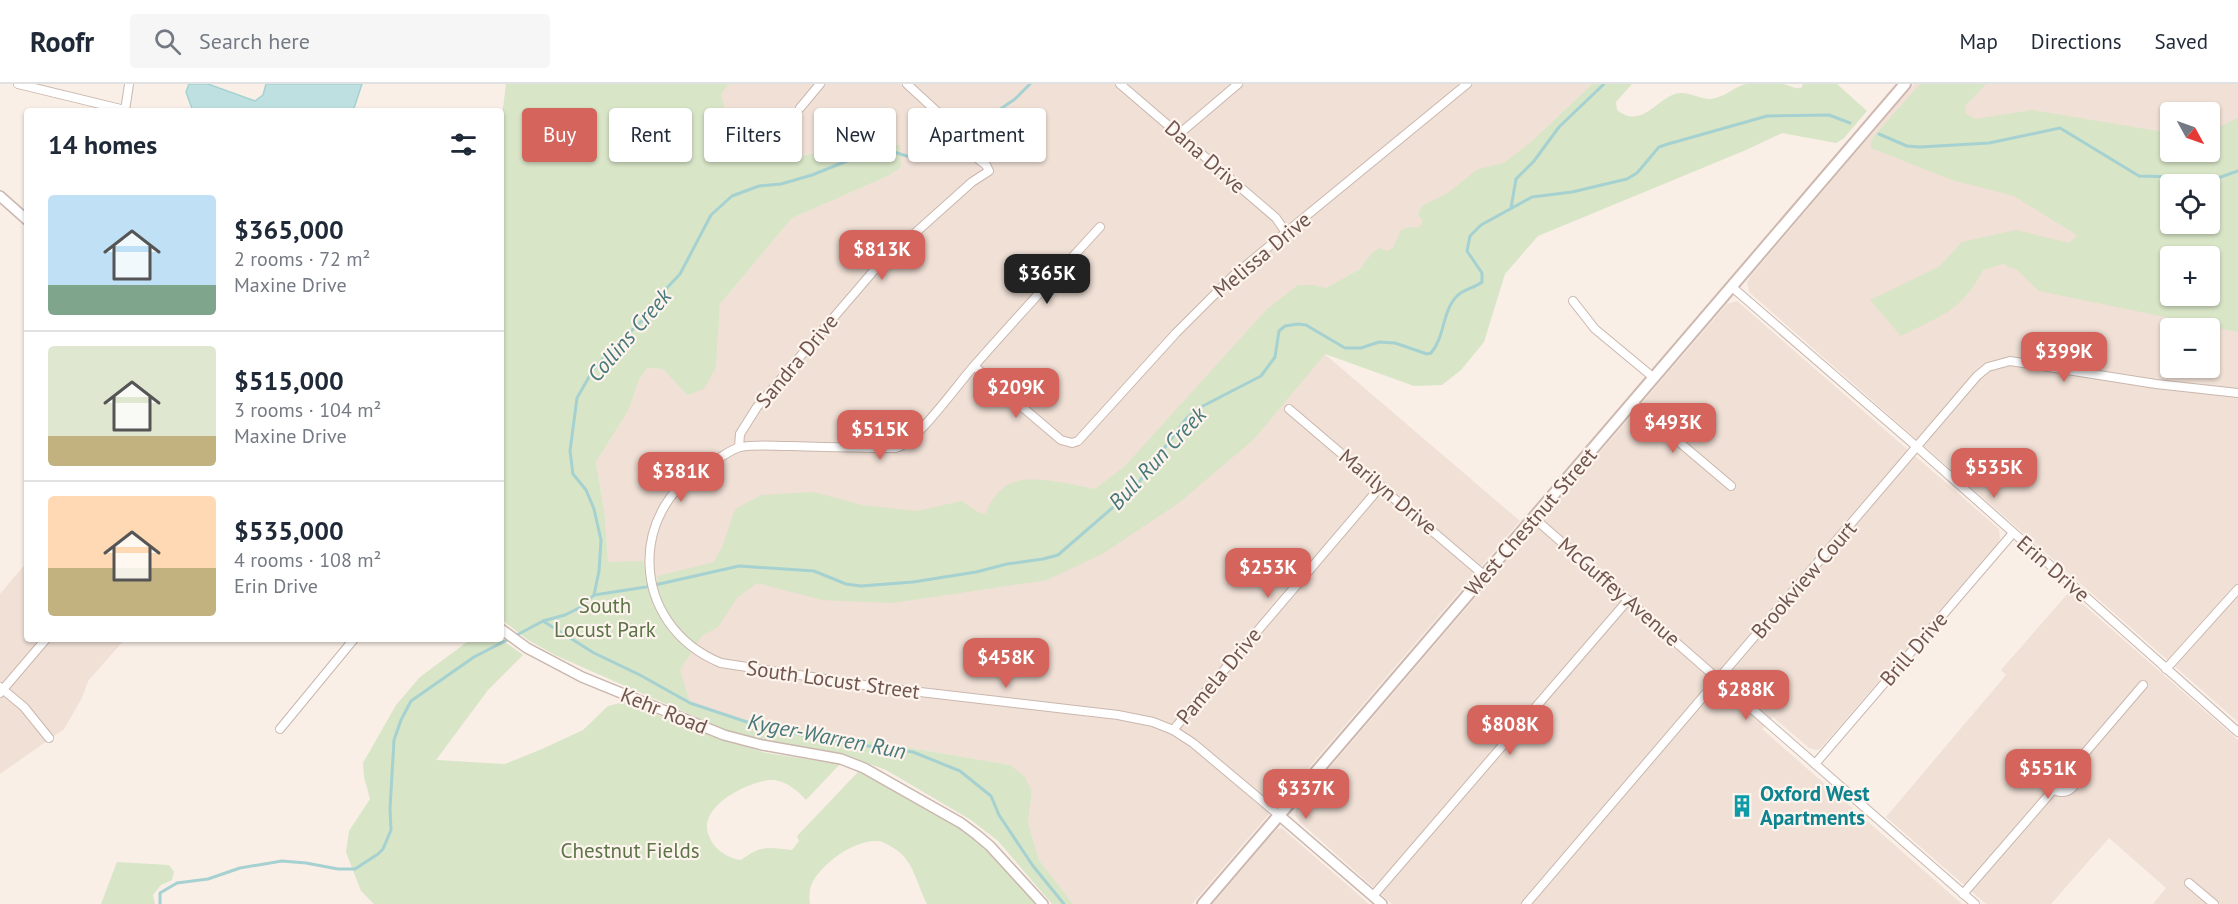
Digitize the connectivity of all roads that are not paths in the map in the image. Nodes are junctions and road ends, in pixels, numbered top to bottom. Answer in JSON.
{"nodes":[{"id":1,"x":18,"y":84,"type":"edge"},
{"id":2,"x":129,"y":84,"type":"edge"},
{"id":3,"x":820,"y":84,"type":"edge"},
{"id":4,"x":907,"y":84,"type":"edge"},
{"id":5,"x":1120,"y":84,"type":"edge"},
{"id":6,"x":1238,"y":84,"type":"edge"},
{"id":7,"x":1467,"y":84,"type":"edge"},
{"id":8,"x":1905,"y":84,"type":"edge"},
{"id":9,"x":117,"y":108,"type":"edge"},
{"id":10,"x":125,"y":108,"type":"edge"},
{"id":11,"x":800,"y":108,"type":"dead end"},
{"id":12,"x":1179,"y":134,"type":"junction"},
{"id":13,"x":0,"y":196,"type":"edge"},
{"id":14,"x":24,"y":213,"type":"edge"},
{"id":15,"x":1100,"y":227,"type":"dead end"},
{"id":16,"x":1287,"y":234,"type":"junction"},
{"id":17,"x":1732,"y":287,"type":"junction"},
{"id":18,"x":1573,"y":301,"type":"dead end"},
{"id":19,"x":974,"y":366,"type":"junction"},
{"id":20,"x":1654,"y":378,"type":"junction"},
{"id":21,"x":2238,"y":393,"type":"edge"},
{"id":22,"x":1633,"y":403,"type":"junction"},
{"id":23,"x":1289,"y":410,"type":"dead end"},
{"id":24,"x":739,"y":447,"type":"junction"},
{"id":25,"x":1917,"y":447,"type":"junction"},
{"id":26,"x":1381,"y":486,"type":"junction"},
{"id":27,"x":1731,"y":486,"type":"dead end"},
{"id":28,"x":1534,"y":518,"type":"junction"},
{"id":29,"x":2013,"y":533,"type":"junction"},
{"id":30,"x":1485,"y":576,"type":"junction"},
{"id":31,"x":2238,"y":589,"type":"edge"},
{"id":32,"x":1628,"y":600,"type":"junction"},
{"id":33,"x":504,"y":631,"type":"edge"},
{"id":34,"x":43,"y":642,"type":"edge"},
{"id":35,"x":352,"y":642,"type":"edge"},
{"id":36,"x":2166,"y":669,"type":"junction"},
{"id":37,"x":1719,"y":679,"type":"junction"},
{"id":38,"x":2143,"y":685,"type":"dead end"},
{"id":39,"x":1,"y":690,"type":"edge"},
{"id":40,"x":280,"y":729,"type":"dead end"},
{"id":41,"x":1173,"y":730,"type":"junction"},
{"id":42,"x":2238,"y":732,"type":"edge"},
{"id":43,"x":49,"y":738,"type":"dead end"},
{"id":44,"x":1815,"y":764,"type":"junction"},
{"id":45,"x":2072,"y":768,"type":"junction"},
{"id":46,"x":2054,"y":789,"type":"junction"},
{"id":47,"x":1280,"y":816,"type":"junction"},
{"id":48,"x":2189,"y":883,"type":"dead end"},
{"id":49,"x":1963,"y":894,"type":"junction"},
{"id":50,"x":1373,"y":896,"type":"junction"},
{"id":51,"x":1043,"y":904,"type":"edge"},
{"id":52,"x":1203,"y":904,"type":"edge"},
{"id":53,"x":1382,"y":904,"type":"edge"},
{"id":54,"x":1526,"y":904,"type":"edge"},
{"id":55,"x":1975,"y":904,"type":"edge"},
{"id":56,"x":2214,"y":904,"type":"edge"}],
"edges":[{"from":1,"to":9,"type":"street"},
{"from":2,"to":10,"type":"street"},
{"from":3,"to":11,"type":"street"},
{"from":4,"to":24,"type":"street","name":"Sandra Drive"},
{"from":5,"to":12,"type":"street","name":"Dana Drive"},
{"from":6,"to":12,"type":"street"},
{"from":7,"to":16,"type":"street","name":"Melissa Drive"},
{"from":8,"to":17,"type":"main road","name":"West Chestnut Street"},
{"from":12,"to":16,"type":"street","name":"Dana Drive"},
{"from":13,"to":14,"type":"street"},
{"from":15,"to":19,"type":"street"},
{"from":16,"to":19,"type":"street","name":"Melissa Drive"},
{"from":17,"to":20,"type":"main road","name":"West Chestnut Street"},
{"from":17,"to":25,"type":"street","name":"Erin Drive"},
{"from":18,"to":20,"type":"street"},
{"from":19,"to":24,"type":"street"},
{"from":20,"to":22,"type":"main road","name":"West Chestnut Street"},
{"from":21,"to":25,"type":"street","name":"Brookview Court"},
{"from":22,"to":27,"type":"street"},
{"from":22,"to":28,"type":"main road","name":"West Chestnut Street"},
{"from":23,"to":26,"type":"street","name":"Marilyn Drive"},
{"from":24,"to":41,"type":"street","name":"South Locust Street"},
{"from":25,"to":29,"type":"street","name":"Erin Drive"},
{"from":25,"to":37,"type":"street","name":"Brookview Court"},
{"from":26,"to":30,"type":"street","name":"Marilyn Drive"},
{"from":26,"to":41,"type":"street","name":"Pamela Drive"},
{"from":28,"to":30,"type":"main road","name":"West Chestnut Street"},
{"from":28,"to":32,"type":"street","name":"McGuffey Avenue"},
{"from":29,"to":36,"type":"street","name":"Erin Drive"},
{"from":29,"to":44,"type":"street","name":"Brill Drive"},
{"from":30,"to":47,"type":"main road","name":"West Chestnut Street"},
{"from":31,"to":36,"type":"street"},
{"from":32,"to":37,"type":"street","name":"McGuffey Avenue"},
{"from":32,"to":50,"type":"street"},
{"from":33,"to":51,"type":"street","name":"Kehr Road"},
{"from":34,"to":39,"type":"street"},
{"from":35,"to":40,"type":"street"},
{"from":36,"to":42,"type":"street","name":"Erin Drive"},
{"from":37,"to":44,"type":"street","name":"McGuffey Avenue"},
{"from":37,"to":54,"type":"street","name":"Brookview Court"},
{"from":38,"to":45,"type":"street"},
{"from":39,"to":43,"type":"street"},
{"from":41,"to":47,"type":"street","name":"South Locust Street"},
{"from":44,"to":49,"type":"street","name":"McGuffey Avenue"},
{"from":45,"to":46,"type":"street"},
{"from":45,"to":46,"type":"street"},
{"from":46,"to":49,"type":"street"},
{"from":47,"to":50,"type":"street","name":"South Locust Street"},
{"from":47,"to":52,"type":"main road","name":"West Chestnut Street"},
{"from":48,"to":56,"type":"street"},
{"from":49,"to":55,"type":"street","name":"McGuffey Avenue"},
{"from":50,"to":53,"type":"street","name":"South Locust Street"}]}
